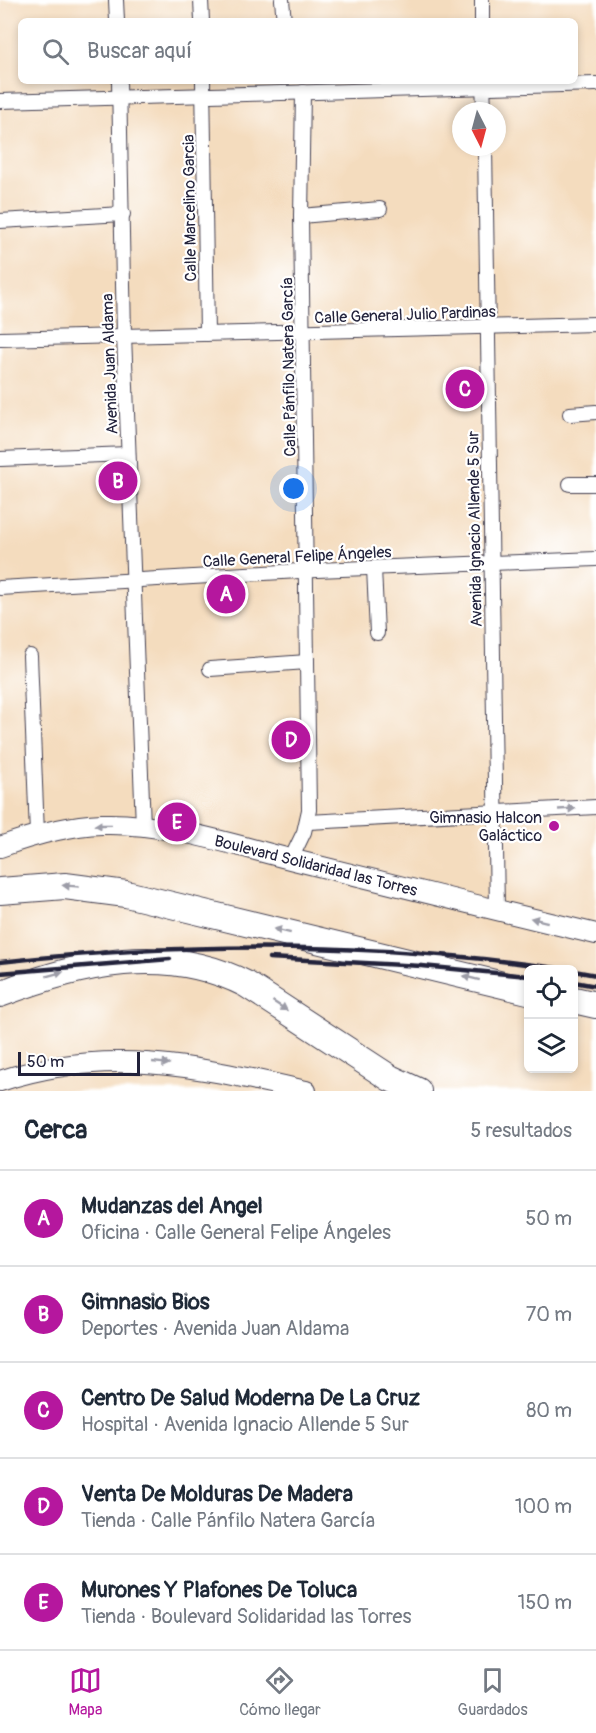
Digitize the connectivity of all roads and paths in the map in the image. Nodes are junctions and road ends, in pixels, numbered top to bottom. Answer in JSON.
{"nodes":[{"id":1,"x":116,"y":0,"type":"edge"},
{"id":2,"x":201,"y":0,"type":"edge"},
{"id":3,"x":282,"y":0,"type":"edge"},
{"id":4,"x":482,"y":0,"type":"edge"},
{"id":5,"x":117,"y":18,"type":"edge"},
{"id":6,"x":202,"y":18,"type":"edge"},
{"id":7,"x":284,"y":18,"type":"edge"},
{"id":8,"x":482,"y":18,"type":"edge"},
{"id":9,"x":118,"y":84,"type":"edge"},
{"id":10,"x":596,"y":84,"type":"edge"},
{"id":11,"x":484,"y":85,"type":"edge"},
{"id":12,"x":203,"y":88,"type":"edge"},
{"id":13,"x":294,"y":89,"type":"edge"},
{"id":14,"x":119,"y":98,"type":"junction"},
{"id":15,"x":0,"y":101,"type":"edge"},
{"id":16,"x":484,"y":102,"type":"edge"},
{"id":17,"x":484,"y":156,"type":"edge"},
{"id":18,"x":380,"y":209,"type":"dead end"},
{"id":19,"x":123,"y":214,"type":"junction"},
{"id":20,"x":301,"y":216,"type":"junction"},
{"id":21,"x":0,"y":221,"type":"edge"},
{"id":22,"x":596,"y":324,"type":"edge"},
{"id":23,"x":488,"y":328,"type":"junction"},
{"id":24,"x":304,"y":333,"type":"junction"},
{"id":25,"x":207,"y":334,"type":"junction"},
{"id":26,"x":124,"y":335,"type":"junction"},
{"id":27,"x":0,"y":339,"type":"edge"},
{"id":28,"x":596,"y":412,"type":"edge"},
{"id":29,"x":570,"y":414,"type":"dead end"},
{"id":30,"x":128,"y":454,"type":"junction"},
{"id":31,"x":0,"y":459,"type":"edge"},
{"id":32,"x":570,"y":484,"type":"dead end"},
{"id":33,"x":596,"y":484,"type":"edge"},
{"id":34,"x":596,"y":559,"type":"edge"},
{"id":35,"x":491,"y":564,"type":"junction"},
{"id":36,"x":374,"y":568,"type":"junction"},
{"id":37,"x":306,"y":571,"type":"junction"},
{"id":38,"x":133,"y":582,"type":"junction"},
{"id":39,"x":0,"y":588,"type":"edge"},
{"id":40,"x":377,"y":633,"type":"dead end"},
{"id":41,"x":30,"y":656,"type":"dead end"},
{"id":42,"x":307,"y":662,"type":"junction"},
{"id":43,"x":210,"y":669,"type":"dead end"},
{"id":44,"x":596,"y":807,"type":"edge"},
{"id":45,"x":495,"y":812,"type":"junction"},
{"id":46,"x":308,"y":822,"type":"junction"},
{"id":47,"x":143,"y":826,"type":"junction"},
{"id":48,"x":37,"y":834,"type":"junction"},
{"id":49,"x":0,"y":847,"type":"edge"},
{"id":50,"x":291,"y":859,"type":"junction"},
{"id":51,"x":0,"y":891,"type":"edge"},
{"id":52,"x":497,"y":910,"type":"junction"},
{"id":53,"x":596,"y":934,"type":"edge"},
{"id":54,"x":524,"y":990,"type":"edge"},
{"id":55,"x":0,"y":994,"type":"edge"},
{"id":56,"x":578,"y":1001,"type":"edge"},
{"id":57,"x":596,"y":1005,"type":"edge"},
{"id":58,"x":0,"y":1081,"type":"edge"},
{"id":59,"x":306,"y":1091,"type":"edge"},
{"id":60,"x":418,"y":1091,"type":"edge"}],
"edges":[{"from":1,"to":5,"type":"street"},
{"from":2,"to":6,"type":"street"},
{"from":3,"to":7,"type":"street"},
{"from":4,"to":8,"type":"street"},
{"from":9,"to":14,"type":"street","name":"Avenida Juan Aldama"},
{"from":10,"to":11,"type":"street"},
{"from":11,"to":13,"type":"street"},
{"from":11,"to":16,"type":"street"},
{"from":12,"to":13,"type":"street"},
{"from":12,"to":14,"type":"street"},
{"from":12,"to":25,"type":"street","name":"Calle Marcelino Garcia"},
{"from":13,"to":20,"type":"street","name":"Calle Pánfilo Natera García"},
{"from":14,"to":15,"type":"street"},
{"from":14,"to":19,"type":"street","name":"Avenida Juan Aldama"},
{"from":17,"to":23,"type":"street","name":"Avenida Ignacio Allende 5 Sur"},
{"from":18,"to":20,"type":"street"},
{"from":19,"to":21,"type":"street"},
{"from":19,"to":26,"type":"street","name":"Avenida Juan Aldama"},
{"from":20,"to":24,"type":"street","name":"Calle Pánfilo Natera García"},
{"from":22,"to":23,"type":"street","name":"Calle General Julio Pardinas"},
{"from":23,"to":24,"type":"street","name":"Calle General Julio Pardinas"},
{"from":23,"to":35,"type":"street","name":"Avenida Ignacio Allende 5 Sur"},
{"from":24,"to":25,"type":"street","name":"Calle General Julio Pardinas"},
{"from":24,"to":37,"type":"street","name":"Calle Pánfilo Natera García"},
{"from":25,"to":26,"type":"street","name":"Calle General Julio Pardinas"},
{"from":26,"to":27,"type":"street","name":"Calle General Julio Pardinas"},
{"from":26,"to":30,"type":"street","name":"Avenida Juan Aldama"},
{"from":28,"to":29,"type":"street"},
{"from":30,"to":31,"type":"street"},
{"from":30,"to":38,"type":"street","name":"Avenida Juan Aldama"},
{"from":32,"to":33,"type":"street"},
{"from":34,"to":35,"type":"street","name":"Calle General Felipe Ángeles"},
{"from":35,"to":36,"type":"street","name":"Calle General Felipe Ángeles"},
{"from":35,"to":45,"type":"street","name":"Avenida Ignacio Allende 5 Sur"},
{"from":36,"to":37,"type":"street","name":"Calle General Felipe Ángeles"},
{"from":36,"to":40,"type":"street"},
{"from":37,"to":38,"type":"street","name":"Calle General Felipe Ángeles"},
{"from":37,"to":42,"type":"street","name":"Calle Pánfilo Natera García"},
{"from":38,"to":39,"type":"street","name":"Calle General Felipe Ángeles"},
{"from":38,"to":47,"type":"street","name":"Avenida Juan Aldama"},
{"from":41,"to":48,"type":"street"},
{"from":42,"to":43,"type":"street"},
{"from":42,"to":46,"type":"street","name":"Calle Pánfilo Natera García"},
{"from":45,"to":44,"type":"street","one_way":true},
{"from":45,"to":46,"type":"street"},
{"from":45,"to":52,"type":"street","name":"Avenida Ignacio Allende 5 Sur"},
{"from":46,"to":50,"type":"street"},
{"from":47,"to":48,"type":"main road","name":"Boulevard Solidaridad las Torres","one_way":true},
{"from":47,"to":50,"type":"main road","name":"Boulevard Solidaridad las Torres"},
{"from":48,"to":49,"type":"main road","name":"Boulevard Solidaridad las Torres"},
{"from":50,"to":52,"type":"main road","name":"Boulevard Solidaridad las Torres"},
{"from":54,"to":51,"type":"highway","one_way":true},
{"from":53,"to":52,"type":"main road","name":"Boulevard Solidaridad las Torres","one_way":true},
{"from":55,"to":60,"type":"highway","one_way":true},
{"from":56,"to":57,"type":"highway"},
{"from":58,"to":59,"type":"main road","one_way":true}]}
